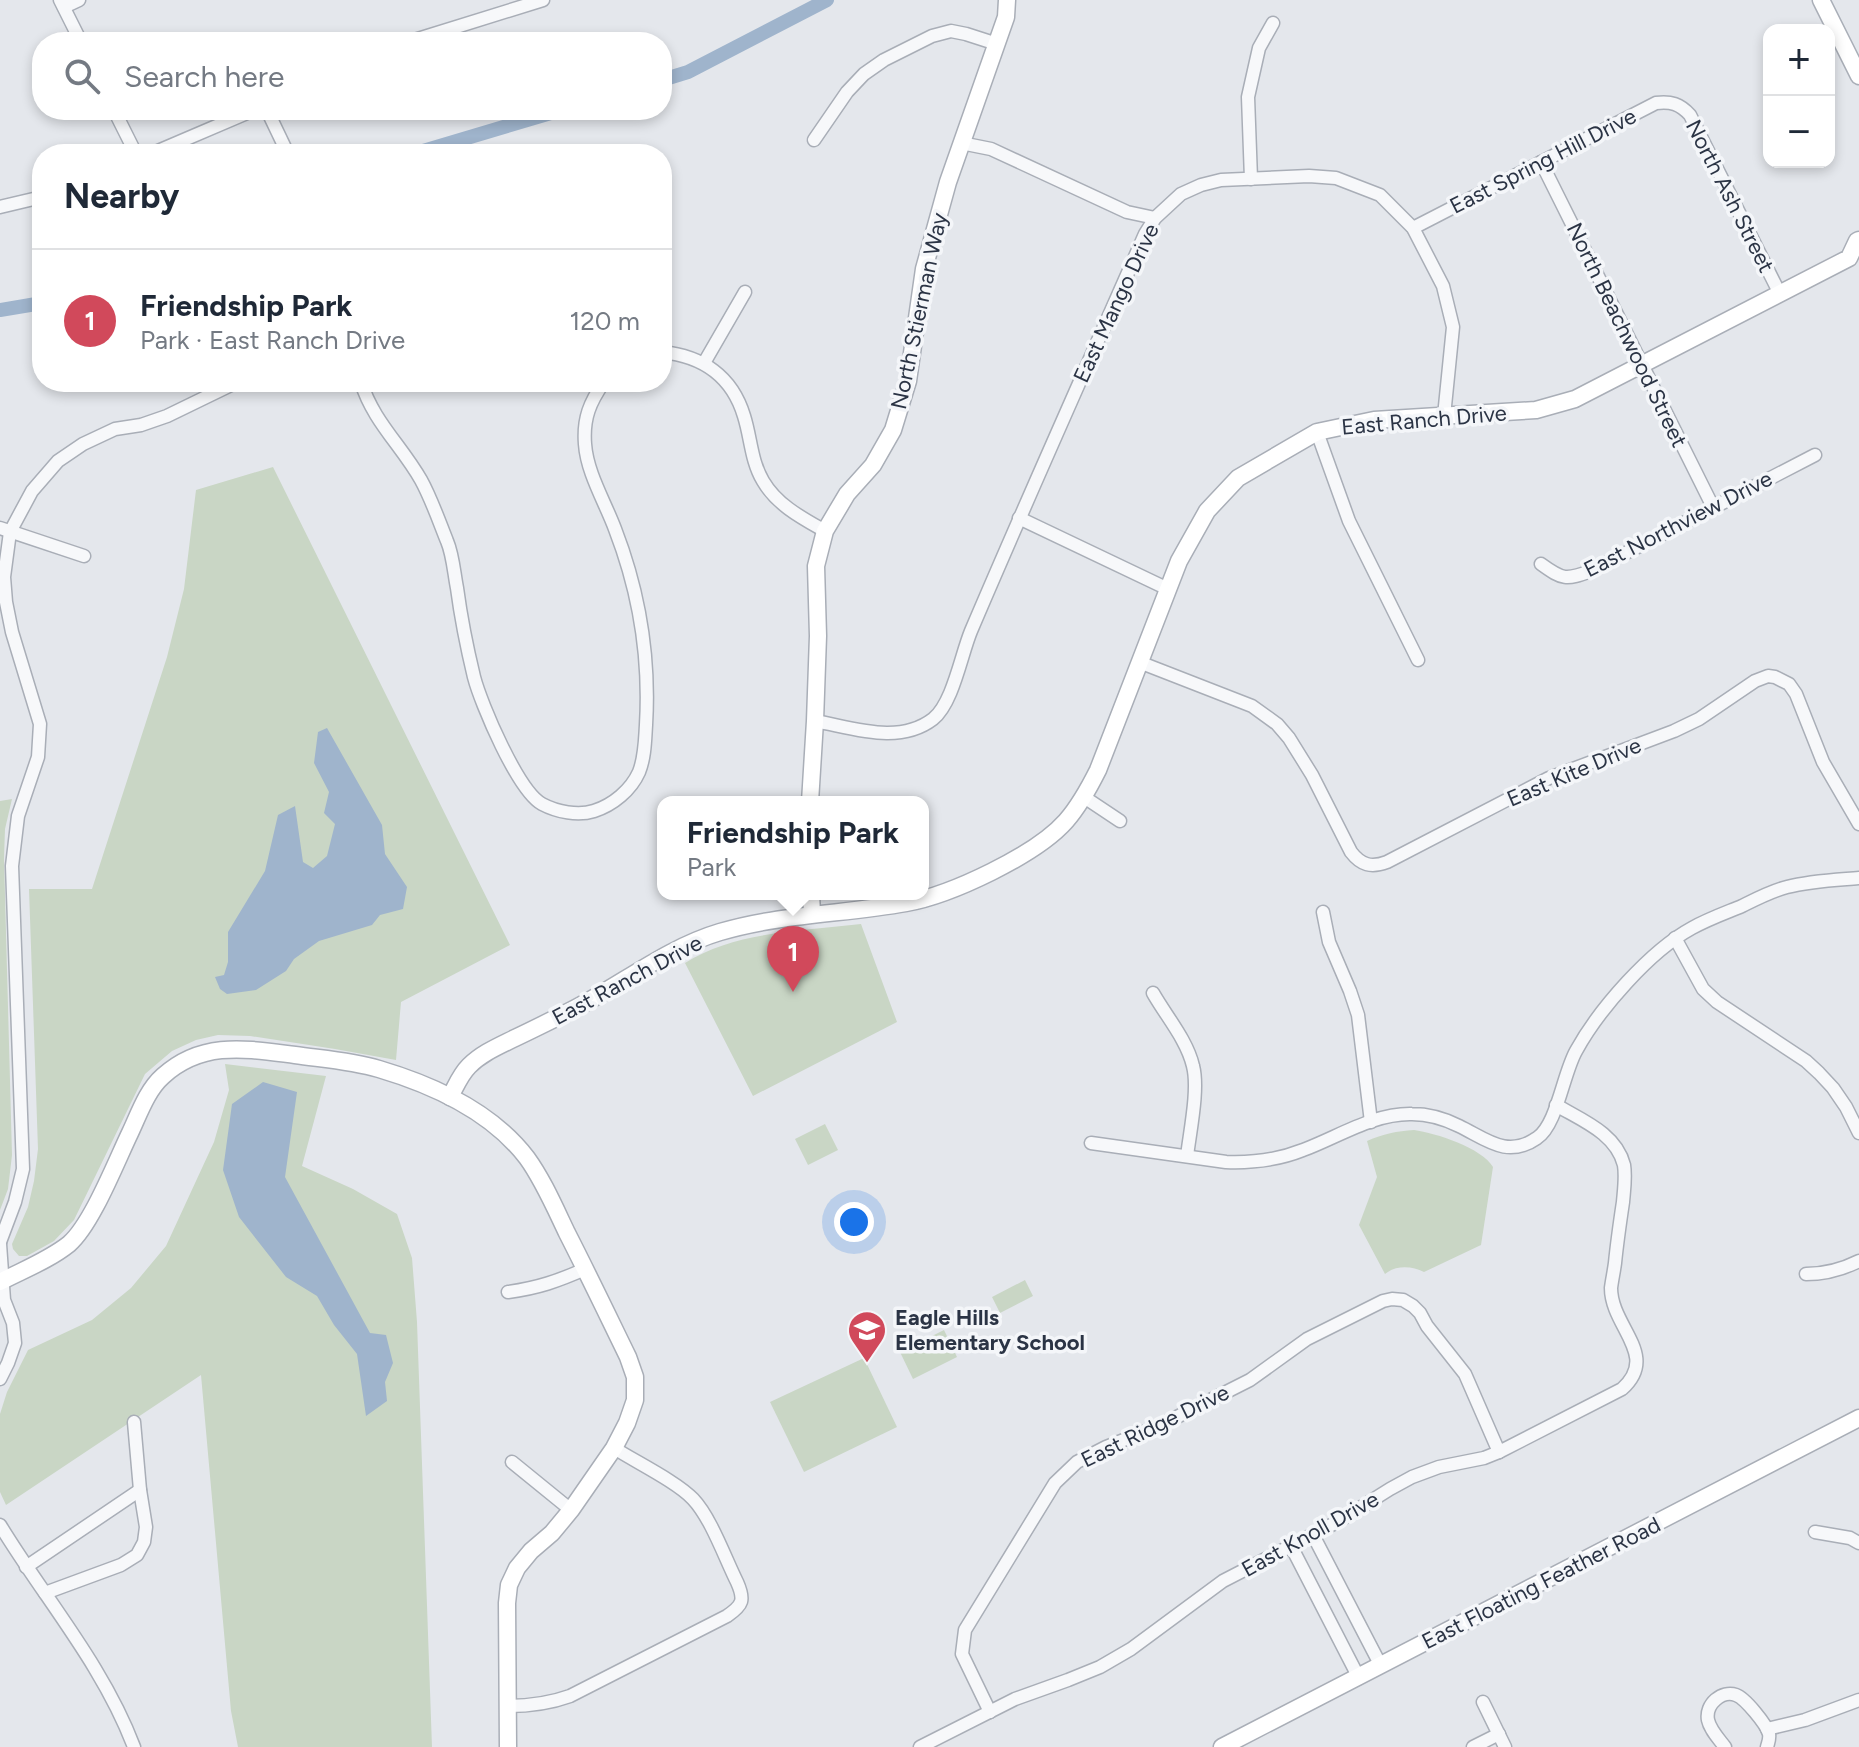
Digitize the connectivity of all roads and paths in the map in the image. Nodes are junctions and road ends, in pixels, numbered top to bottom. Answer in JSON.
{"nodes":[{"id":1,"x":79,"y":0,"type":"edge"},
{"id":2,"x":543,"y":0,"type":"edge"},
{"id":3,"x":1007,"y":0,"type":"edge"},
{"id":4,"x":1821,"y":0,"type":"edge"},
{"id":5,"x":62,"y":4,"type":"edge"},
{"id":6,"x":1273,"y":23,"type":"dead end"},
{"id":7,"x":76,"y":32,"type":"edge"},
{"id":8,"x":440,"y":32,"type":"edge"},
{"id":9,"x":997,"y":44,"type":"junction"},
{"id":10,"x":1859,"y":76,"type":"edge"},
{"id":11,"x":1675,"y":103,"type":"joint"},
{"id":12,"x":119,"y":120,"type":"edge"},
{"id":13,"x":231,"y":120,"type":"edge"},
{"id":14,"x":272,"y":120,"type":"edge"},
{"id":15,"x":814,"y":140,"type":"dead end"},
{"id":16,"x":961,"y":143,"type":"junction"},
{"id":17,"x":131,"y":144,"type":"edge"},
{"id":18,"x":174,"y":144,"type":"edge"},
{"id":19,"x":283,"y":144,"type":"edge"},
{"id":20,"x":1541,"y":162,"type":"junction"},
{"id":21,"x":1251,"y":179,"type":"junction"},
{"id":22,"x":32,"y":199,"type":"edge"},
{"id":23,"x":0,"y":207,"type":"edge"},
{"id":24,"x":1155,"y":218,"type":"junction"},
{"id":25,"x":1413,"y":228,"type":"junction"},
{"id":26,"x":1859,"y":240,"type":"edge"},
{"id":27,"x":1854,"y":259,"type":"edge"},
{"id":28,"x":745,"y":292,"type":"dead end"},
{"id":29,"x":1780,"y":294,"type":"junction"},
{"id":30,"x":672,"y":353,"type":"edge"},
{"id":31,"x":704,"y":363,"type":"junction"},
{"id":32,"x":1642,"y":365,"type":"junction"},
{"id":33,"x":216,"y":392,"type":"edge"},
{"id":34,"x":364,"y":392,"type":"edge"},
{"id":35,"x":597,"y":392,"type":"edge"},
{"id":36,"x":1444,"y":416,"type":"junction"},
{"id":37,"x":1317,"y":432,"type":"junction"},
{"id":38,"x":1815,"y":455,"type":"dead end"},
{"id":39,"x":1713,"y":507,"type":"junction"},
{"id":40,"x":1019,"y":518,"type":"junction"},
{"id":41,"x":5,"y":530,"type":"edge"},
{"id":42,"x":825,"y":531,"type":"junction"},
{"id":43,"x":84,"y":556,"type":"dead end"},
{"id":44,"x":1541,"y":564,"type":"dead end"},
{"id":45,"x":1168,"y":589,"type":"junction"},
{"id":46,"x":1418,"y":660,"type":"dead end"},
{"id":47,"x":1139,"y":662,"type":"junction"},
{"id":48,"x":815,"y":721,"type":"junction"},
{"id":49,"x":810,"y":796,"type":"edge"},
{"id":50,"x":1084,"y":797,"type":"junction"},
{"id":51,"x":1120,"y":821,"type":"dead end"},
{"id":52,"x":1859,"y":824,"type":"edge"},
{"id":53,"x":1859,"y":878,"type":"edge"},
{"id":54,"x":929,"y":898,"type":"edge"},
{"id":55,"x":811,"y":900,"type":"edge"},
{"id":56,"x":919,"y":900,"type":"edge"},
{"id":57,"x":1323,"y":912,"type":"dead end"},
{"id":58,"x":812,"y":914,"type":"junction"},
{"id":59,"x":1675,"y":938,"type":"junction"},
{"id":60,"x":1153,"y":993,"type":"dead end"},
{"id":61,"x":450,"y":1097,"type":"junction"},
{"id":62,"x":1556,"y":1105,"type":"junction"},
{"id":63,"x":1371,"y":1122,"type":"junction"},
{"id":64,"x":1859,"y":1133,"type":"edge"},
{"id":65,"x":1091,"y":1143,"type":"dead end"},
{"id":66,"x":1187,"y":1156,"type":"junction"},
{"id":67,"x":0,"y":1243,"type":"edge"},
{"id":68,"x":1859,"y":1261,"type":"edge"},
{"id":69,"x":585,"y":1269,"type":"junction"},
{"id":70,"x":1806,"y":1274,"type":"dead end"},
{"id":71,"x":1,"y":1281,"type":"edge"},
{"id":72,"x":508,"y":1292,"type":"dead end"},
{"id":73,"x":0,"y":1379,"type":"edge"},
{"id":74,"x":1859,"y":1418,"type":"edge"},
{"id":75,"x":134,"y":1422,"type":"dead end"},
{"id":76,"x":614,"y":1448,"type":"junction"},
{"id":77,"x":1499,"y":1452,"type":"junction"},
{"id":78,"x":512,"y":1462,"type":"dead end"},
{"id":79,"x":140,"y":1490,"type":"junction"},
{"id":80,"x":571,"y":1510,"type":"junction"},
{"id":81,"x":0,"y":1525,"type":"edge"},
{"id":82,"x":1815,"y":1532,"type":"dead end"},
{"id":83,"x":1313,"y":1535,"type":"junction"},
{"id":84,"x":1859,"y":1543,"type":"edge"},
{"id":85,"x":1291,"y":1546,"type":"junction"},
{"id":86,"x":26,"y":1567,"type":"junction"},
{"id":87,"x":45,"y":1593,"type":"junction"},
{"id":88,"x":1381,"y":1666,"type":"junction"},
{"id":89,"x":1359,"y":1678,"type":"junction"},
{"id":90,"x":1859,"y":1700,"type":"edge"},
{"id":91,"x":1483,"y":1702,"type":"dead end"},
{"id":92,"x":507,"y":1706,"type":"junction"},
{"id":93,"x":990,"y":1712,"type":"junction"},
{"id":94,"x":1767,"y":1729,"type":"junction"},
{"id":95,"x":1499,"y":1734,"type":"junction"},
{"id":96,"x":134,"y":1747,"type":"edge"},
{"id":97,"x":508,"y":1747,"type":"edge"},
{"id":98,"x":920,"y":1747,"type":"edge"},
{"id":99,"x":1222,"y":1747,"type":"edge"},
{"id":100,"x":1473,"y":1747,"type":"edge"},
{"id":101,"x":1505,"y":1747,"type":"edge"},
{"id":102,"x":1725,"y":1747,"type":"edge"},
{"id":103,"x":1767,"y":1747,"type":"edge"}],
"edges":[{"from":1,"to":5,"type":"street"},
{"from":2,"to":8,"type":"street"},
{"from":3,"to":9,"type":"street","name":"North Stierman Way"},
{"from":4,"to":10,"type":"street"},
{"from":5,"to":7,"type":"street"},
{"from":6,"to":21,"type":"street"},
{"from":9,"to":15,"type":"street"},
{"from":9,"to":16,"type":"street","name":"North Stierman Way"},
{"from":11,"to":20,"type":"street","name":"East Spring Hill Drive"},
{"from":11,"to":29,"type":"street","name":"North Ash Street"},
{"from":12,"to":17,"type":"street"},
{"from":13,"to":18,"type":"street"},
{"from":14,"to":19,"type":"street"},
{"from":16,"to":24,"type":"street"},
{"from":16,"to":42,"type":"street","name":"North Stierman Way"},
{"from":20,"to":25,"type":"street","name":"East Spring Hill Drive"},
{"from":20,"to":32,"type":"street","name":"North Beachwood Street"},
{"from":21,"to":24,"type":"street","name":"East Mango Drive"},
{"from":21,"to":25,"type":"street","name":"East Mango Drive"},
{"from":22,"to":23,"type":"street"},
{"from":24,"to":40,"type":"street","name":"East Mango Drive"},
{"from":25,"to":36,"type":"street","name":"East Mango Drive"},
{"from":26,"to":27,"type":"street","name":"East Ranch Drive"},
{"from":27,"to":29,"type":"street","name":"East Ranch Drive"},
{"from":28,"to":31,"type":"street"},
{"from":29,"to":32,"type":"street","name":"East Ranch Drive"},
{"from":30,"to":31,"type":"street"},
{"from":31,"to":42,"type":"street"},
{"from":32,"to":36,"type":"street","name":"East Ranch Drive"},
{"from":32,"to":39,"type":"street","name":"North Beachwood Street"},
{"from":33,"to":41,"type":"street"},
{"from":34,"to":35,"type":"street"},
{"from":36,"to":37,"type":"street","name":"East Ranch Drive"},
{"from":37,"to":45,"type":"street","name":"East Ranch Drive"},
{"from":37,"to":46,"type":"street"},
{"from":38,"to":39,"type":"street","name":"East Northview Drive"},
{"from":39,"to":44,"type":"street","name":"East Northview Drive"},
{"from":40,"to":45,"type":"street"},
{"from":40,"to":48,"type":"street","name":"East Mango Drive"},
{"from":41,"to":43,"type":"street"},
{"from":41,"to":67,"type":"street"},
{"from":42,"to":48,"type":"street","name":"North Stierman Way"},
{"from":45,"to":47,"type":"street","name":"East Ranch Drive"},
{"from":47,"to":50,"type":"street","name":"East Ranch Drive"},
{"from":47,"to":52,"type":"street","name":"East Kite Drive"},
{"from":48,"to":49,"type":"street","name":"North Stierman Way"},
{"from":50,"to":51,"type":"street"},
{"from":50,"to":54,"type":"street","name":"East Ranch Drive"},
{"from":53,"to":59,"type":"street"},
{"from":55,"to":58,"type":"street"},
{"from":56,"to":58,"type":"street","name":"East Ranch Drive"},
{"from":57,"to":63,"type":"street"},
{"from":58,"to":61,"type":"street","name":"East Ranch Drive"},
{"from":59,"to":62,"type":"street"},
{"from":59,"to":64,"type":"street"},
{"from":60,"to":66,"type":"street"},
{"from":61,"to":69,"type":"street"},
{"from":61,"to":71,"type":"street"},
{"from":62,"to":63,"type":"street"},
{"from":62,"to":77,"type":"street","name":"East Knoll Drive"},
{"from":63,"to":66,"type":"street"},
{"from":65,"to":66,"type":"street"},
{"from":67,"to":71,"type":"street"},
{"from":68,"to":70,"type":"street"},
{"from":69,"to":72,"type":"street"},
{"from":69,"to":76,"type":"street"},
{"from":71,"to":73,"type":"street"},
{"from":74,"to":88,"type":"street","name":"East Floating Feather Road"},
{"from":75,"to":79,"type":"street"},
{"from":76,"to":80,"type":"street"},
{"from":76,"to":92,"type":"street"},
{"from":77,"to":83,"type":"street","name":"East Knoll Drive"},
{"from":77,"to":93,"type":"street","name":"East Ridge Drive"},
{"from":78,"to":80,"type":"street"},
{"from":79,"to":86,"type":"street"},
{"from":79,"to":87,"type":"street"},
{"from":80,"to":92,"type":"street"},
{"from":81,"to":86,"type":"street"},
{"from":82,"to":84,"type":"street"},
{"from":83,"to":85,"type":"street","name":"East Knoll Drive"},
{"from":83,"to":88,"type":"street"},
{"from":85,"to":89,"type":"street"},
{"from":85,"to":93,"type":"street","name":"East Knoll Drive"},
{"from":86,"to":87,"type":"street"},
{"from":87,"to":96,"type":"street"},
{"from":88,"to":89,"type":"street","name":"East Floating Feather Road"},
{"from":89,"to":99,"type":"street","name":"East Floating Feather Road"},
{"from":90,"to":94,"type":"street"},
{"from":91,"to":95,"type":"street"},
{"from":92,"to":97,"type":"street"},
{"from":93,"to":98,"type":"street","name":"East Knoll Drive"},
{"from":94,"to":102,"type":"street"},
{"from":94,"to":103,"type":"street"},
{"from":95,"to":100,"type":"street"},
{"from":95,"to":101,"type":"street"}]}
